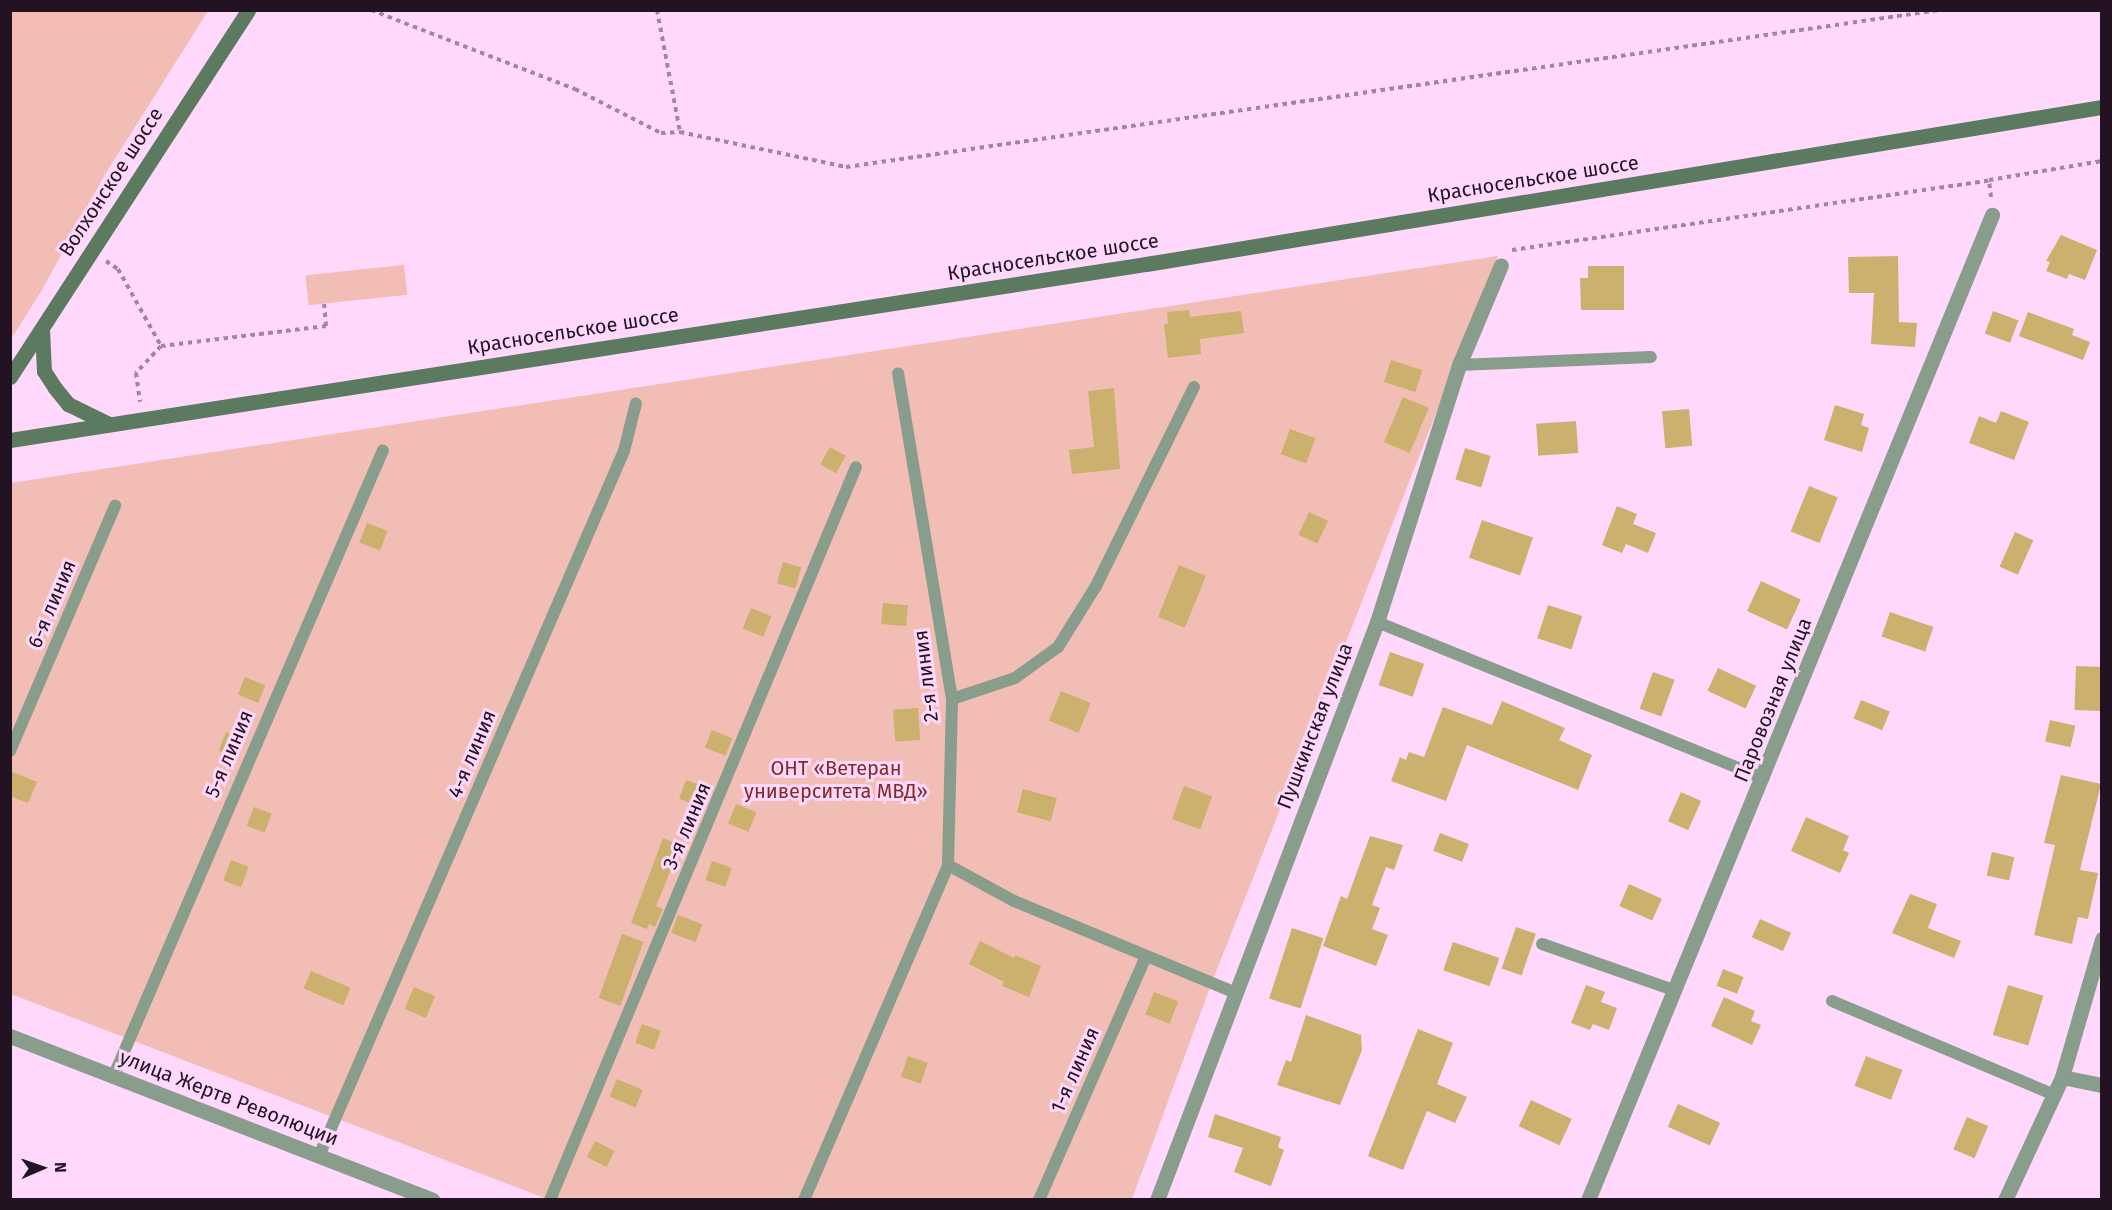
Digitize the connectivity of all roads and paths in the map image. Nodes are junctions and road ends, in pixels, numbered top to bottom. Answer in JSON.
{"nodes":[{"id":1,"x":248,"y":10,"type":"edge"},
{"id":2,"x":371,"y":10,"type":"edge"},
{"id":3,"x":657,"y":10,"type":"edge"},
{"id":4,"x":1939,"y":10,"type":"edge"},
{"id":5,"x":2102,"y":107,"type":"edge"},
{"id":6,"x":680,"y":132,"type":"junction"},
{"id":7,"x":2102,"y":161,"type":"edge"},
{"id":8,"x":1989,"y":180,"type":"junction"},
{"id":9,"x":1990,"y":187,"type":"dead end"},
{"id":10,"x":1992,"y":215,"type":"dead end"},
{"id":11,"x":1500,"y":258,"type":"joint"},
{"id":12,"x":106,"y":261,"type":"dead end"},
{"id":13,"x":324,"y":304,"type":"dead end"},
{"id":14,"x":43,"y":326,"type":"junction"},
{"id":15,"x":161,"y":346,"type":"junction"},
{"id":16,"x":1651,"y":357,"type":"dead end"},
{"id":17,"x":1459,"y":365,"type":"junction"},
{"id":18,"x":898,"y":373,"type":"dead end"},
{"id":19,"x":10,"y":377,"type":"edge"},
{"id":20,"x":1194,"y":387,"type":"dead end"},
{"id":21,"x":139,"y":395,"type":"dead end"},
{"id":22,"x":636,"y":403,"type":"dead end"},
{"id":23,"x":110,"y":424,"type":"junction"},
{"id":24,"x":10,"y":440,"type":"edge"},
{"id":25,"x":383,"y":450,"type":"dead end"},
{"id":26,"x":856,"y":467,"type":"dead end"},
{"id":27,"x":115,"y":506,"type":"dead end"},
{"id":28,"x":1377,"y":622,"type":"junction"},
{"id":29,"x":952,"y":699,"type":"junction"},
{"id":30,"x":10,"y":751,"type":"edge"},
{"id":31,"x":1764,"y":778,"type":"junction"},
{"id":32,"x":948,"y":865,"type":"junction"},
{"id":33,"x":2102,"y":939,"type":"edge"},
{"id":34,"x":1542,"y":944,"type":"dead end"},
{"id":35,"x":1146,"y":956,"type":"junction"},
{"id":36,"x":1676,"y":991,"type":"junction"},
{"id":37,"x":1236,"y":993,"type":"junction"},
{"id":38,"x":1832,"y":1001,"type":"dead end"},
{"id":39,"x":10,"y":1036,"type":"edge"},
{"id":40,"x":114,"y":1075,"type":"junction"},
{"id":41,"x":2062,"y":1077,"type":"junction"},
{"id":42,"x":2102,"y":1085,"type":"edge"},
{"id":43,"x":2054,"y":1095,"type":"junction"},
{"id":44,"x":319,"y":1156,"type":"junction"},
{"id":45,"x":432,"y":1200,"type":"edge"},
{"id":46,"x":550,"y":1200,"type":"edge"},
{"id":47,"x":804,"y":1200,"type":"edge"},
{"id":48,"x":1039,"y":1200,"type":"edge"},
{"id":49,"x":1157,"y":1200,"type":"edge"},
{"id":50,"x":1588,"y":1200,"type":"edge"},
{"id":51,"x":2005,"y":1200,"type":"edge"}],
"edges":[{"from":1,"to":14,"type":"main road","name":"Волхонское шоссе"},
{"from":2,"to":6,"type":"path"},
{"from":3,"to":6,"type":"path"},
{"from":4,"to":6,"type":"path"},
{"from":5,"to":23,"type":"main road","name":"Красносельское шоссе"},
{"from":7,"to":8,"type":"path"},
{"from":8,"to":9,"type":"path"},
{"from":8,"to":11,"type":"path"},
{"from":10,"to":31,"type":"street","name":"Паровозная улица"},
{"from":11,"to":17,"type":"street","name":"Пушкинская улица"},
{"from":12,"to":15,"type":"path"},
{"from":13,"to":15,"type":"path"},
{"from":14,"to":19,"type":"main road","name":"Волхонское шоссе"},
{"from":14,"to":23,"type":"main road"},
{"from":15,"to":21,"type":"path"},
{"from":16,"to":17,"type":"lane"},
{"from":17,"to":28,"type":"street","name":"Пушкинская улица"},
{"from":18,"to":29,"type":"lane","name":"2-я линия"},
{"from":20,"to":29,"type":"lane"},
{"from":22,"to":44,"type":"lane","name":"4-я линия"},
{"from":23,"to":24,"type":"main road","name":"Красносельское шоссе"},
{"from":25,"to":40,"type":"lane","name":"5-я линия"},
{"from":26,"to":46,"type":"lane","name":"3-я линия"},
{"from":27,"to":30,"type":"lane","name":"6-я линия"},
{"from":28,"to":31,"type":"lane"},
{"from":28,"to":37,"type":"street","name":"Пушкинская улица"},
{"from":29,"to":32,"type":"lane","name":"2-я линия"},
{"from":31,"to":36,"type":"street","name":"Паровозная улица"},
{"from":32,"to":35,"type":"lane"},
{"from":32,"to":47,"type":"lane","name":"2-я линия"},
{"from":33,"to":41,"type":"street"},
{"from":34,"to":36,"type":"lane"},
{"from":35,"to":37,"type":"lane"},
{"from":35,"to":48,"type":"lane","name":"1-я линия"},
{"from":36,"to":50,"type":"street","name":"Паровозная улица"},
{"from":37,"to":49,"type":"street","name":"Пушкинская улица"},
{"from":38,"to":43,"type":"lane"},
{"from":39,"to":40,"type":"street","name":"улица Жертв Революции"},
{"from":40,"to":44,"type":"street","name":"улица Жертв Революции"},
{"from":41,"to":42,"type":"street"},
{"from":41,"to":43,"type":"street"},
{"from":43,"to":51,"type":"street"},
{"from":44,"to":45,"type":"street","name":"улица Жертв Революции"}]}
